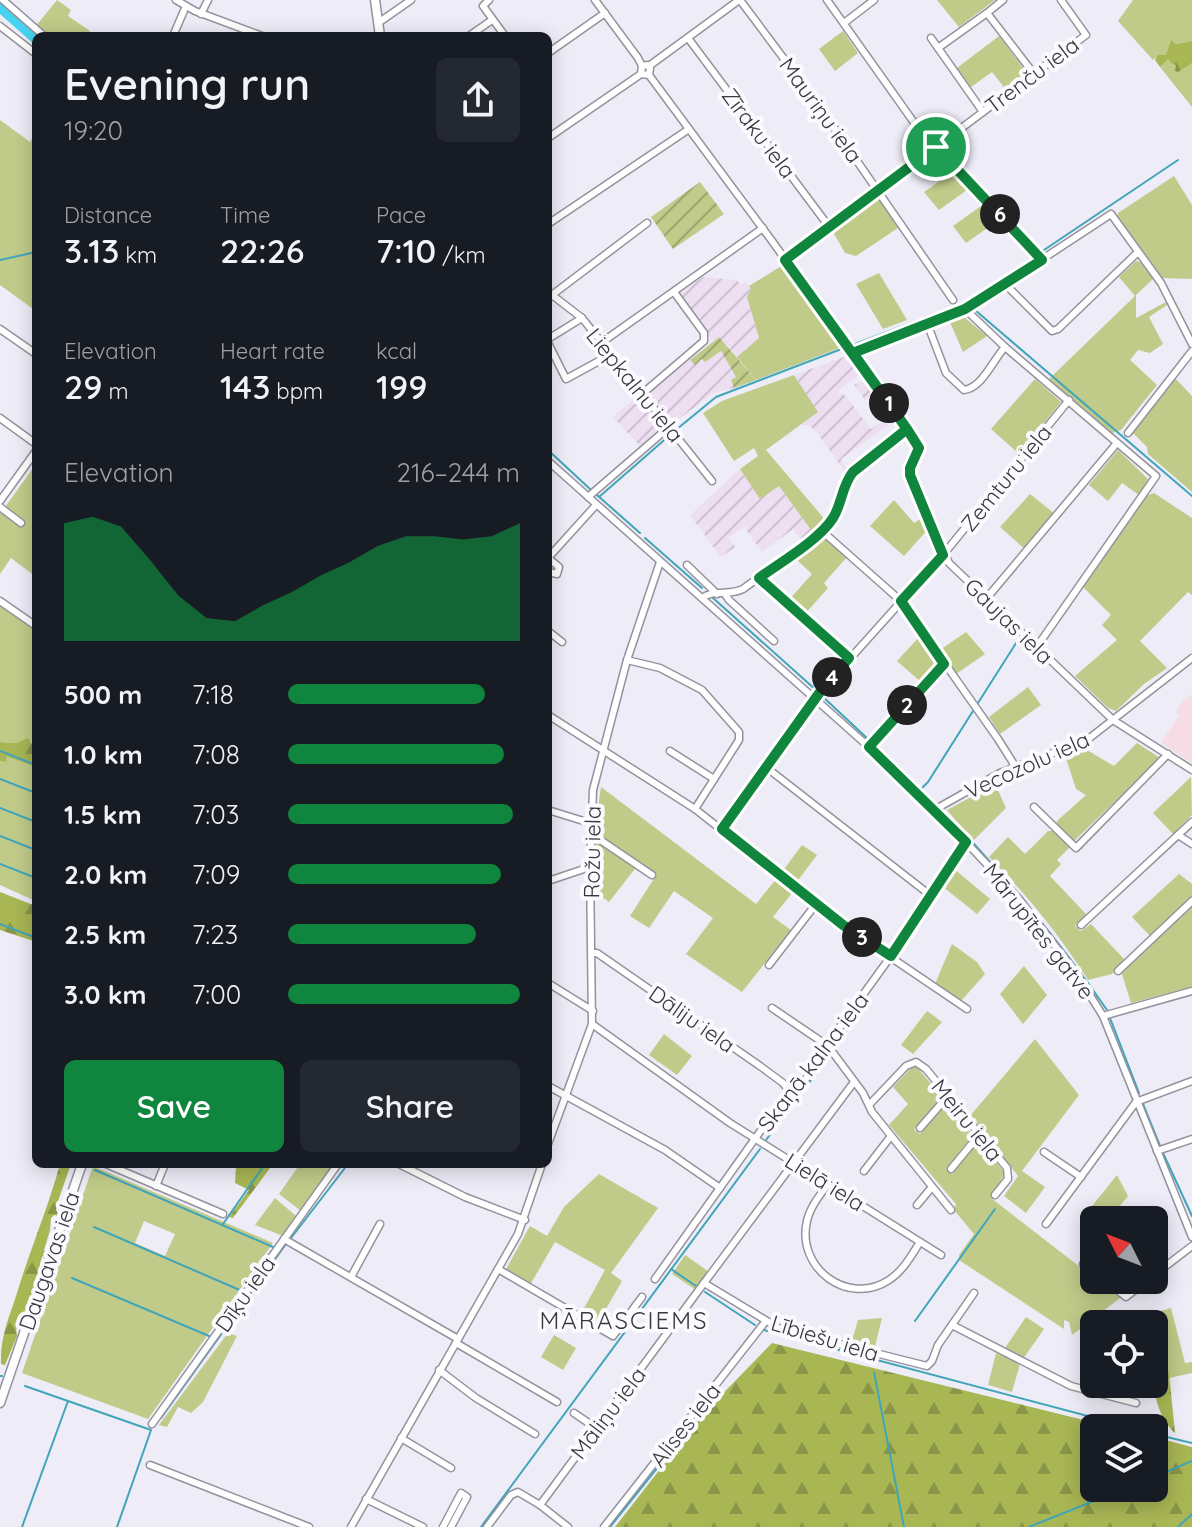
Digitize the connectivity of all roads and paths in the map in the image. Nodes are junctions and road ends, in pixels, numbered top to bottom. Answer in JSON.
{"nodes":[{"id":1,"x":3,"y":0,"type":"edge"},
{"id":2,"x":176,"y":0,"type":"edge"},
{"id":3,"x":208,"y":0,"type":"edge"},
{"id":4,"x":375,"y":0,"type":"edge"},
{"id":5,"x":411,"y":0,"type":"edge"},
{"id":6,"x":489,"y":0,"type":"edge"},
{"id":7,"x":595,"y":0,"type":"edge"},
{"id":8,"x":740,"y":0,"type":"edge"},
{"id":9,"x":827,"y":0,"type":"edge"},
{"id":10,"x":874,"y":0,"type":"edge"},
{"id":11,"x":1003,"y":0,"type":"edge"},
{"id":12,"x":1061,"y":0,"type":"edge"},
{"id":13,"x":186,"y":6,"type":"junction"},
{"id":14,"x":605,"y":13,"type":"junction"},
{"id":15,"x":987,"y":13,"type":"junction"},
{"id":16,"x":201,"y":14,"type":"junction"},
{"id":17,"x":492,"y":20,"type":"junction"},
{"id":18,"x":378,"y":23,"type":"junction"},
{"id":19,"x":844,"y":23,"type":"junction"},
{"id":20,"x":0,"y":26,"type":"edge"},
{"id":21,"x":237,"y":27,"type":"junction"},
{"id":22,"x":39,"y":32,"type":"edge"},
{"id":23,"x":175,"y":32,"type":"edge"},
{"id":24,"x":235,"y":32,"type":"edge"},
{"id":25,"x":251,"y":32,"type":"edge"},
{"id":26,"x":379,"y":32,"type":"edge"},
{"id":27,"x":475,"y":32,"type":"edge"},
{"id":28,"x":502,"y":32,"type":"edge"},
{"id":29,"x":688,"y":38,"type":"junction"},
{"id":30,"x":931,"y":38,"type":"dead end"},
{"id":31,"x":938,"y":48,"type":"junction"},
{"id":32,"x":552,"y":50,"type":"edge"},
{"id":33,"x":32,"y":51,"type":"edge"},
{"id":34,"x":645,"y":71,"type":"junction"},
{"id":35,"x":1034,"y":74,"type":"junction"},
{"id":36,"x":983,"y":112,"type":"junction"},
{"id":37,"x":689,"y":129,"type":"junction"},
{"id":38,"x":552,"y":135,"type":"edge"},
{"id":39,"x":937,"y":146,"type":"junction"},
{"id":40,"x":879,"y":191,"type":"junction"},
{"id":41,"x":552,"y":221,"type":"edge"},
{"id":42,"x":647,"y":223,"type":"dead end"},
{"id":43,"x":763,"y":228,"type":"junction"},
{"id":44,"x":830,"y":228,"type":"junction"},
{"id":45,"x":1138,"y":252,"type":"junction"},
{"id":46,"x":785,"y":260,"type":"junction"},
{"id":47,"x":1042,"y":260,"type":"junction"},
{"id":48,"x":1005,"y":284,"type":"junction"},
{"id":49,"x":674,"y":292,"type":"junction"},
{"id":50,"x":552,"y":294,"type":"edge"},
{"id":51,"x":552,"y":297,"type":"edge"},
{"id":52,"x":953,"y":300,"type":"dead end"},
{"id":53,"x":965,"y":309,"type":"junction"},
{"id":54,"x":582,"y":318,"type":"junction"},
{"id":55,"x":927,"y":323,"type":"junction"},
{"id":56,"x":0,"y":329,"type":"edge"},
{"id":57,"x":1189,"y":329,"type":"edge"},
{"id":58,"x":552,"y":338,"type":"edge"},
{"id":59,"x":601,"y":343,"type":"junction"},
{"id":60,"x":1192,"y":344,"type":"edge"},
{"id":61,"x":1005,"y":347,"type":"junction"},
{"id":62,"x":552,"y":349,"type":"edge"},
{"id":63,"x":32,"y":351,"type":"edge"},
{"id":64,"x":1192,"y":351,"type":"edge"},
{"id":65,"x":853,"y":353,"type":"junction"},
{"id":66,"x":610,"y":355,"type":"junction"},
{"id":67,"x":642,"y":394,"type":"junction"},
{"id":68,"x":1069,"y":400,"type":"junction"},
{"id":69,"x":0,"y":418,"type":"edge"},
{"id":70,"x":669,"y":427,"type":"junction"},
{"id":71,"x":907,"y":429,"type":"junction"},
{"id":72,"x":1128,"y":433,"type":"dead end"},
{"id":73,"x":32,"y":441,"type":"edge"},
{"id":74,"x":1117,"y":443,"type":"junction"},
{"id":75,"x":32,"y":457,"type":"edge"},
{"id":76,"x":552,"y":465,"type":"edge"},
{"id":77,"x":712,"y":481,"type":"dead end"},
{"id":78,"x":588,"y":497,"type":"junction"},
{"id":79,"x":0,"y":501,"type":"edge"},
{"id":80,"x":596,"y":505,"type":"junction"},
{"id":81,"x":0,"y":507,"type":"edge"},
{"id":82,"x":21,"y":523,"type":"dead end"},
{"id":83,"x":822,"y":531,"type":"junction"},
{"id":84,"x":552,"y":554,"type":"edge"},
{"id":85,"x":943,"y":555,"type":"junction"},
{"id":86,"x":552,"y":561,"type":"edge"},
{"id":87,"x":660,"y":562,"type":"junction"},
{"id":88,"x":687,"y":565,"type":"dead end"},
{"id":89,"x":552,"y":573,"type":"edge"},
{"id":90,"x":759,"y":578,"type":"junction"},
{"id":91,"x":707,"y":583,"type":"junction"},
{"id":92,"x":721,"y":594,"type":"junction"},
{"id":93,"x":704,"y":596,"type":"junction"},
{"id":94,"x":986,"y":599,"type":"junction"},
{"id":95,"x":0,"y":601,"type":"edge"},
{"id":96,"x":901,"y":601,"type":"junction"},
{"id":97,"x":32,"y":623,"type":"edge"},
{"id":98,"x":552,"y":634,"type":"edge"},
{"id":99,"x":774,"y":641,"type":"dead end"},
{"id":100,"x":562,"y":642,"type":"dead end"},
{"id":101,"x":1036,"y":648,"type":"junction"},
{"id":102,"x":849,"y":658,"type":"junction"},
{"id":103,"x":1192,"y":658,"type":"edge"},
{"id":104,"x":627,"y":660,"type":"junction"},
{"id":105,"x":944,"y":664,"type":"junction"},
{"id":106,"x":816,"y":698,"type":"junction"},
{"id":107,"x":552,"y":718,"type":"edge"},
{"id":108,"x":1113,"y":720,"type":"junction"},
{"id":109,"x":869,"y":747,"type":"junction"},
{"id":110,"x":602,"y":751,"type":"junction"},
{"id":111,"x":670,"y":751,"type":"dead end"},
{"id":112,"x":1168,"y":754,"type":"junction"},
{"id":113,"x":1015,"y":766,"type":"junction"},
{"id":114,"x":767,"y":768,"type":"junction"},
{"id":115,"x":1192,"y":770,"type":"edge"},
{"id":116,"x":714,"y":779,"type":"junction"},
{"id":117,"x":1034,"y":807,"type":"dead end"},
{"id":118,"x":695,"y":809,"type":"junction"},
{"id":119,"x":934,"y":810,"type":"junction"},
{"id":120,"x":552,"y":811,"type":"edge"},
{"id":121,"x":1192,"y":822,"type":"edge"},
{"id":122,"x":590,"y":823,"type":"junction"},
{"id":123,"x":722,"y":829,"type":"junction"},
{"id":124,"x":590,"y":833,"type":"junction"},
{"id":125,"x":1178,"y":835,"type":"junction"},
{"id":126,"x":966,"y":842,"type":"junction"},
{"id":127,"x":1192,"y":844,"type":"edge"},
{"id":128,"x":590,"y":867,"type":"junction"},
{"id":129,"x":652,"y":875,"type":"dead end"},
{"id":130,"x":552,"y":880,"type":"edge"},
{"id":131,"x":930,"y":895,"type":"junction"},
{"id":132,"x":1192,"y":901,"type":"edge"},
{"id":133,"x":816,"y":904,"type":"junction"},
{"id":134,"x":1081,"y":925,"type":"dead end"},
{"id":135,"x":592,"y":953,"type":"junction"},
{"id":136,"x":891,"y":956,"type":"junction"},
{"id":137,"x":769,"y":965,"type":"dead end"},
{"id":138,"x":1118,"y":971,"type":"dead end"},
{"id":139,"x":552,"y":985,"type":"edge"},
{"id":140,"x":1192,"y":991,"type":"edge"},
{"id":141,"x":772,"y":1008,"type":"dead end"},
{"id":142,"x":967,"y":1009,"type":"dead end"},
{"id":143,"x":593,"y":1011,"type":"junction"},
{"id":144,"x":1103,"y":1016,"type":"junction"},
{"id":145,"x":592,"y":1024,"type":"junction"},
{"id":146,"x":828,"y":1046,"type":"junction"},
{"id":147,"x":1192,"y":1081,"type":"edge"},
{"id":148,"x":854,"y":1082,"type":"junction"},
{"id":149,"x":552,"y":1088,"type":"edge"},
{"id":150,"x":789,"y":1091,"type":"junction"},
{"id":151,"x":565,"y":1094,"type":"junction"},
{"id":152,"x":948,"y":1096,"type":"junction"},
{"id":153,"x":1136,"y":1102,"type":"junction"},
{"id":154,"x":869,"y":1105,"type":"junction"},
{"id":155,"x":920,"y":1128,"type":"dead end"},
{"id":156,"x":552,"y":1132,"type":"edge"},
{"id":157,"x":979,"y":1135,"type":"junction"},
{"id":158,"x":891,"y":1136,"type":"junction"},
{"id":159,"x":756,"y":1139,"type":"junction"},
{"id":160,"x":1192,"y":1139,"type":"edge"},
{"id":161,"x":1157,"y":1151,"type":"junction"},
{"id":162,"x":1044,"y":1152,"type":"dead end"},
{"id":163,"x":793,"y":1163,"type":"junction"},
{"id":164,"x":81,"y":1168,"type":"edge"},
{"id":165,"x":115,"y":1168,"type":"edge"},
{"id":166,"x":163,"y":1168,"type":"edge"},
{"id":167,"x":335,"y":1168,"type":"edge"},
{"id":168,"x":407,"y":1168,"type":"edge"},
{"id":169,"x":541,"y":1168,"type":"edge"},
{"id":170,"x":951,"y":1169,"type":"dead end"},
{"id":171,"x":864,"y":1171,"type":"dead end"},
{"id":172,"x":1081,"y":1177,"type":"junction"},
{"id":173,"x":828,"y":1184,"type":"junction"},
{"id":174,"x":156,"y":1186,"type":"junction"},
{"id":175,"x":932,"y":1187,"type":"junction"},
{"id":176,"x":720,"y":1188,"type":"junction"},
{"id":177,"x":995,"y":1195,"type":"dead end"},
{"id":178,"x":917,"y":1205,"type":"dead end"},
{"id":179,"x":951,"y":1210,"type":"dead end"},
{"id":180,"x":223,"y":1214,"type":"dead end"},
{"id":181,"x":525,"y":1220,"type":"junction"},
{"id":182,"x":380,"y":1224,"type":"dead end"},
{"id":183,"x":1046,"y":1224,"type":"dead end"},
{"id":184,"x":1192,"y":1237,"type":"edge"},
{"id":185,"x":284,"y":1239,"type":"junction"},
{"id":186,"x":920,"y":1242,"type":"junction"},
{"id":187,"x":1192,"y":1246,"type":"edge"},
{"id":188,"x":941,"y":1255,"type":"dead end"},
{"id":189,"x":1168,"y":1264,"type":"edge"},
{"id":190,"x":498,"y":1269,"type":"junction"},
{"id":191,"x":351,"y":1277,"type":"junction"},
{"id":192,"x":655,"y":1279,"type":"dead end"},
{"id":193,"x":704,"y":1283,"type":"junction"},
{"id":194,"x":974,"y":1293,"type":"dead end"},
{"id":195,"x":642,"y":1297,"type":"dead end"},
{"id":196,"x":765,"y":1322,"type":"junction"},
{"id":197,"x":952,"y":1325,"type":"junction"},
{"id":198,"x":457,"y":1341,"type":"junction"},
{"id":199,"x":439,"y":1370,"type":"junction"},
{"id":200,"x":557,"y":1402,"type":"dead end"},
{"id":201,"x":0,"y":1403,"type":"edge"},
{"id":202,"x":1136,"y":1403,"type":"dead end"},
{"id":203,"x":574,"y":1413,"type":"dead end"},
{"id":204,"x":152,"y":1424,"type":"dead end"},
{"id":205,"x":596,"y":1428,"type":"junction"},
{"id":206,"x":535,"y":1434,"type":"dead end"},
{"id":207,"x":401,"y":1438,"type":"junction"},
{"id":208,"x":150,"y":1465,"type":"dead end"},
{"id":209,"x":451,"y":1468,"type":"dead end"},
{"id":210,"x":366,"y":1499,"type":"junction"},
{"id":211,"x":380,"y":1504,"type":"junction"},
{"id":212,"x":540,"y":1505,"type":"junction"},
{"id":213,"x":362,"y":1508,"type":"junction"},
{"id":214,"x":309,"y":1527,"type":"edge"},
{"id":215,"x":351,"y":1527,"type":"edge"},
{"id":216,"x":423,"y":1527,"type":"edge"},
{"id":217,"x":443,"y":1527,"type":"edge"},
{"id":218,"x":451,"y":1527,"type":"edge"},
{"id":219,"x":487,"y":1527,"type":"edge"},
{"id":220,"x":568,"y":1527,"type":"edge"},
{"id":221,"x":604,"y":1527,"type":"edge"}],
"edges":[{"from":1,"to":22,"type":"street"},
{"from":2,"to":13,"type":"street"},
{"from":3,"to":16,"type":"street"},
{"from":4,"to":18,"type":"main road"},
{"from":5,"to":18,"type":"street"},
{"from":6,"to":17,"type":"street"},
{"from":7,"to":14,"type":"street","name":"Gaujas iela"},
{"from":8,"to":29,"type":"street"},
{"from":8,"to":40,"type":"street","name":"Mauriņu iela"},
{"from":9,"to":19,"type":"street"},
{"from":10,"to":19,"type":"street"},
{"from":11,"to":15,"type":"street"},
{"from":12,"to":35,"type":"street","name":"Trenču iela"},
{"from":13,"to":16,"type":"street"},
{"from":13,"to":23,"type":"street"},
{"from":14,"to":32,"type":"street"},
{"from":14,"to":34,"type":"street","name":"Gaujas iela"},
{"from":15,"to":31,"type":"street"},
{"from":15,"to":35,"type":"street"},
{"from":16,"to":21,"type":"street"},
{"from":17,"to":27,"type":"street"},
{"from":17,"to":28,"type":"street"},
{"from":18,"to":26,"type":"main road"},
{"from":19,"to":39,"type":"street"},
{"from":20,"to":33,"type":"street"},
{"from":21,"to":24,"type":"street"},
{"from":21,"to":25,"type":"street"},
{"from":29,"to":34,"type":"street"},
{"from":29,"to":44,"type":"street","name":"Zīraku iela"},
{"from":30,"to":31,"type":"street"},
{"from":31,"to":36,"type":"street"},
{"from":34,"to":37,"type":"street","name":"Gaujas iela"},
{"from":34,"to":38,"type":"street"},
{"from":35,"to":36,"type":"street","name":"Trenču iela"},
{"from":36,"to":39,"type":"street","name":"Trenču iela"},
{"from":37,"to":41,"type":"street"},
{"from":37,"to":43,"type":"street","name":"Gaujas iela"},
{"from":39,"to":40,"type":"street","name":"Trenču iela"},
{"from":39,"to":47,"type":"street"},
{"from":40,"to":44,"type":"street","name":"Trenču iela"},
{"from":40,"to":52,"type":"street","name":"Mauriņu iela"},
{"from":42,"to":50,"type":"street"},
{"from":43,"to":46,"type":"street","name":"Gaujas iela"},
{"from":43,"to":49,"type":"street"},
{"from":44,"to":46,"type":"street","name":"Trenču iela"},
{"from":45,"to":47,"type":"street"},
{"from":45,"to":48,"type":"street"},
{"from":45,"to":57,"type":"street"},
{"from":46,"to":65,"type":"street","name":"Gaujas iela"},
{"from":47,"to":48,"type":"street"},
{"from":48,"to":53,"type":"street"},
{"from":49,"to":59,"type":"street"},
{"from":49,"to":67,"type":"street"},
{"from":51,"to":54,"type":"street","name":"Liepkalnu iela"},
{"from":53,"to":55,"type":"street"},
{"from":53,"to":61,"type":"street"},
{"from":54,"to":58,"type":"street"},
{"from":54,"to":59,"type":"street","name":"Liepkalnu iela"},
{"from":55,"to":61,"type":"street"},
{"from":55,"to":65,"type":"street"},
{"from":56,"to":63,"type":"street"},
{"from":57,"to":60,"type":"street"},
{"from":59,"to":66,"type":"street","name":"Liepkalnu iela"},
{"from":61,"to":68,"type":"street"},
{"from":62,"to":66,"type":"street"},
{"from":64,"to":72,"type":"street"},
{"from":65,"to":71,"type":"street","name":"Gaujas iela"},
{"from":66,"to":67,"type":"street","name":"Liepkalnu iela"},
{"from":67,"to":70,"type":"street","name":"Liepkalnu iela"},
{"from":68,"to":74,"type":"street"},
{"from":68,"to":85,"type":"street","name":"Zemturu iela"},
{"from":69,"to":73,"type":"street"},
{"from":70,"to":77,"type":"street","name":"Liepkalnu iela"},
{"from":70,"to":78,"type":"street"},
{"from":71,"to":83,"type":"street"},
{"from":71,"to":85,"type":"street","name":"Gaujas iela"},
{"from":74,"to":94,"type":"street"},
{"from":74,"to":101,"type":"street"},
{"from":75,"to":79,"type":"street"},
{"from":76,"to":78,"type":"street","name":"Mārupītes gatve"},
{"from":78,"to":80,"type":"street","name":"Mārupītes gatve"},
{"from":80,"to":84,"type":"street"},
{"from":80,"to":87,"type":"street","name":"Mārupītes gatve"},
{"from":81,"to":82,"type":"street"},
{"from":83,"to":90,"type":"street"},
{"from":83,"to":96,"type":"street"},
{"from":85,"to":94,"type":"street","name":"Gaujas iela"},
{"from":85,"to":96,"type":"street","name":"Zemturu iela"},
{"from":86,"to":89,"type":"street"},
{"from":87,"to":93,"type":"street","name":"Mārupītes gatve"},
{"from":87,"to":104,"type":"street","name":"Rožu iela"},
{"from":88,"to":91,"type":"street"},
{"from":90,"to":92,"type":"street"},
{"from":90,"to":102,"type":"street"},
{"from":91,"to":92,"type":"street"},
{"from":91,"to":93,"type":"street"},
{"from":92,"to":93,"type":"street"},
{"from":92,"to":99,"type":"street"},
{"from":93,"to":106,"type":"street","name":"Mārupītes gatve"},
{"from":94,"to":101,"type":"street","name":"Gaujas iela"},
{"from":95,"to":97,"type":"street"},
{"from":96,"to":102,"type":"street","name":"Zemturu iela"},
{"from":96,"to":105,"type":"street"},
{"from":98,"to":100,"type":"street"},
{"from":101,"to":108,"type":"street","name":"Gaujas iela"},
{"from":102,"to":106,"type":"street","name":"Zemturu iela"},
{"from":103,"to":108,"type":"street","name":"Vecozolu iela"},
{"from":104,"to":110,"type":"street","name":"Rožu iela"},
{"from":104,"to":116,"type":"street"},
{"from":105,"to":109,"type":"street"},
{"from":105,"to":113,"type":"street"},
{"from":106,"to":109,"type":"street","name":"Mārupītes gatve"},
{"from":106,"to":114,"type":"street","name":"Zemturu iela"},
{"from":107,"to":110,"type":"street"},
{"from":108,"to":112,"type":"street","name":"Gaujas iela"},
{"from":108,"to":113,"type":"street","name":"Vecozolu iela"},
{"from":109,"to":119,"type":"street","name":"Mārupītes gatve"},
{"from":110,"to":118,"type":"street"},
{"from":110,"to":122,"type":"street","name":"Rožu iela"},
{"from":111,"to":116,"type":"street"},
{"from":112,"to":115,"type":"street","name":"Gaujas iela"},
{"from":112,"to":117,"type":"street"},
{"from":113,"to":119,"type":"street","name":"Vecozolu iela"},
{"from":114,"to":123,"type":"street","name":"Zemturu iela"},
{"from":114,"to":131,"type":"street"},
{"from":116,"to":118,"type":"street"},
{"from":118,"to":123,"type":"street"},
{"from":119,"to":126,"type":"street","name":"Mārupītes gatve"},
{"from":120,"to":122,"type":"street"},
{"from":121,"to":125,"type":"street"},
{"from":122,"to":124,"type":"street","name":"Rožu iela"},
{"from":123,"to":133,"type":"street"},
{"from":124,"to":128,"type":"street","name":"Rožu iela"},
{"from":124,"to":129,"type":"street"},
{"from":125,"to":127,"type":"street"},
{"from":125,"to":134,"type":"street"},
{"from":126,"to":131,"type":"street","name":"Skaņā kalna iela"},
{"from":126,"to":144,"type":"street","name":"Mārupītes gatve"},
{"from":128,"to":130,"type":"street"},
{"from":128,"to":135,"type":"street","name":"Rožu iela"},
{"from":131,"to":136,"type":"street","name":"Skaņā kalna iela"},
{"from":132,"to":138,"type":"street"},
{"from":133,"to":136,"type":"street"},
{"from":133,"to":137,"type":"street"},
{"from":135,"to":143,"type":"street","name":"Rožu iela"},
{"from":135,"to":150,"type":"street","name":"Dāliju iela"},
{"from":136,"to":142,"type":"street"},
{"from":136,"to":146,"type":"street","name":"Skaņā kalna iela"},
{"from":139,"to":143,"type":"street"},
{"from":140,"to":144,"type":"street"},
{"from":141,"to":146,"type":"street"},
{"from":143,"to":145,"type":"street","name":"Rožu iela"},
{"from":144,"to":153,"type":"street","name":"Mārupītes gatve"},
{"from":145,"to":151,"type":"street","name":"Rožu iela"},
{"from":145,"to":159,"type":"street","name":"Lielā iela"},
{"from":146,"to":148,"type":"street"},
{"from":146,"to":150,"type":"street","name":"Skaņā kalna iela"},
{"from":147,"to":153,"type":"street"},
{"from":148,"to":154,"type":"street"},
{"from":148,"to":163,"type":"street"},
{"from":149,"to":151,"type":"street"},
{"from":150,"to":159,"type":"street","name":"Skaņā kalna iela"},
{"from":151,"to":156,"type":"street","name":"Rožu iela"},
{"from":151,"to":176,"type":"street"},
{"from":152,"to":154,"type":"street","name":"Meiru iela"},
{"from":152,"to":155,"type":"street"},
{"from":152,"to":157,"type":"street","name":"Meiru iela"},
{"from":153,"to":161,"type":"street","name":"Mārupītes gatve"},
{"from":153,"to":172,"type":"street"},
{"from":154,"to":158,"type":"street"},
{"from":157,"to":170,"type":"street"},
{"from":157,"to":177,"type":"street","name":"Meiru iela"},
{"from":158,"to":171,"type":"street"},
{"from":158,"to":175,"type":"street"},
{"from":159,"to":163,"type":"street","name":"Lielā iela"},
{"from":159,"to":176,"type":"street","name":"Skaņā kalna iela"},
{"from":160,"to":161,"type":"street"},
{"from":161,"to":184,"type":"street","name":"Mārupītes gatve"},
{"from":162,"to":172,"type":"street"},
{"from":163,"to":173,"type":"street","name":"Lielā iela"},
{"from":163,"to":193,"type":"street"},
{"from":164,"to":201,"type":"main road","name":"Daugavas iela"},
{"from":165,"to":174,"type":"street"},
{"from":166,"to":174,"type":"street"},
{"from":167,"to":185,"type":"street","name":"Dīķu iela"},
{"from":168,"to":181,"type":"street"},
{"from":169,"to":181,"type":"street"},
{"from":172,"to":183,"type":"street"},
{"from":173,"to":186,"type":"street","name":"Lielā iela"},
{"from":173,"to":186,"type":"street"},
{"from":174,"to":180,"type":"street"},
{"from":175,"to":178,"type":"street"},
{"from":175,"to":179,"type":"street"},
{"from":176,"to":192,"type":"street","name":"Skaņā kalna iela"},
{"from":181,"to":190,"type":"street"},
{"from":182,"to":191,"type":"street"},
{"from":185,"to":191,"type":"street"},
{"from":185,"to":204,"type":"street","name":"Dīķu iela"},
{"from":186,"to":188,"type":"street","name":"Lielā iela"},
{"from":187,"to":189,"type":"street"},
{"from":190,"to":195,"type":"street"},
{"from":190,"to":198,"type":"street"},
{"from":191,"to":198,"type":"street"},
{"from":193,"to":196,"type":"street","name":"Lībiešu iela"},
{"from":193,"to":205,"type":"street","name":"Māliņu iela"},
{"from":194,"to":197,"type":"street","name":"Lībiešu iela"},
{"from":196,"to":197,"type":"street","name":"Lībiešu iela"},
{"from":196,"to":221,"type":"street","name":"Alises iela"},
{"from":197,"to":202,"type":"street"},
{"from":198,"to":199,"type":"street"},
{"from":198,"to":200,"type":"street"},
{"from":199,"to":206,"type":"street"},
{"from":199,"to":207,"type":"street"},
{"from":203,"to":205,"type":"street"},
{"from":205,"to":212,"type":"street","name":"Māliņu iela"},
{"from":207,"to":209,"type":"street"},
{"from":207,"to":210,"type":"street"},
{"from":208,"to":214,"type":"street"},
{"from":210,"to":211,"type":"street"},
{"from":210,"to":213,"type":"street"},
{"from":211,"to":213,"type":"street"},
{"from":211,"to":216,"type":"street"},
{"from":212,"to":219,"type":"street"},
{"from":212,"to":220,"type":"street"},
{"from":213,"to":215,"type":"street"},
{"from":217,"to":218,"type":"street"}]}
